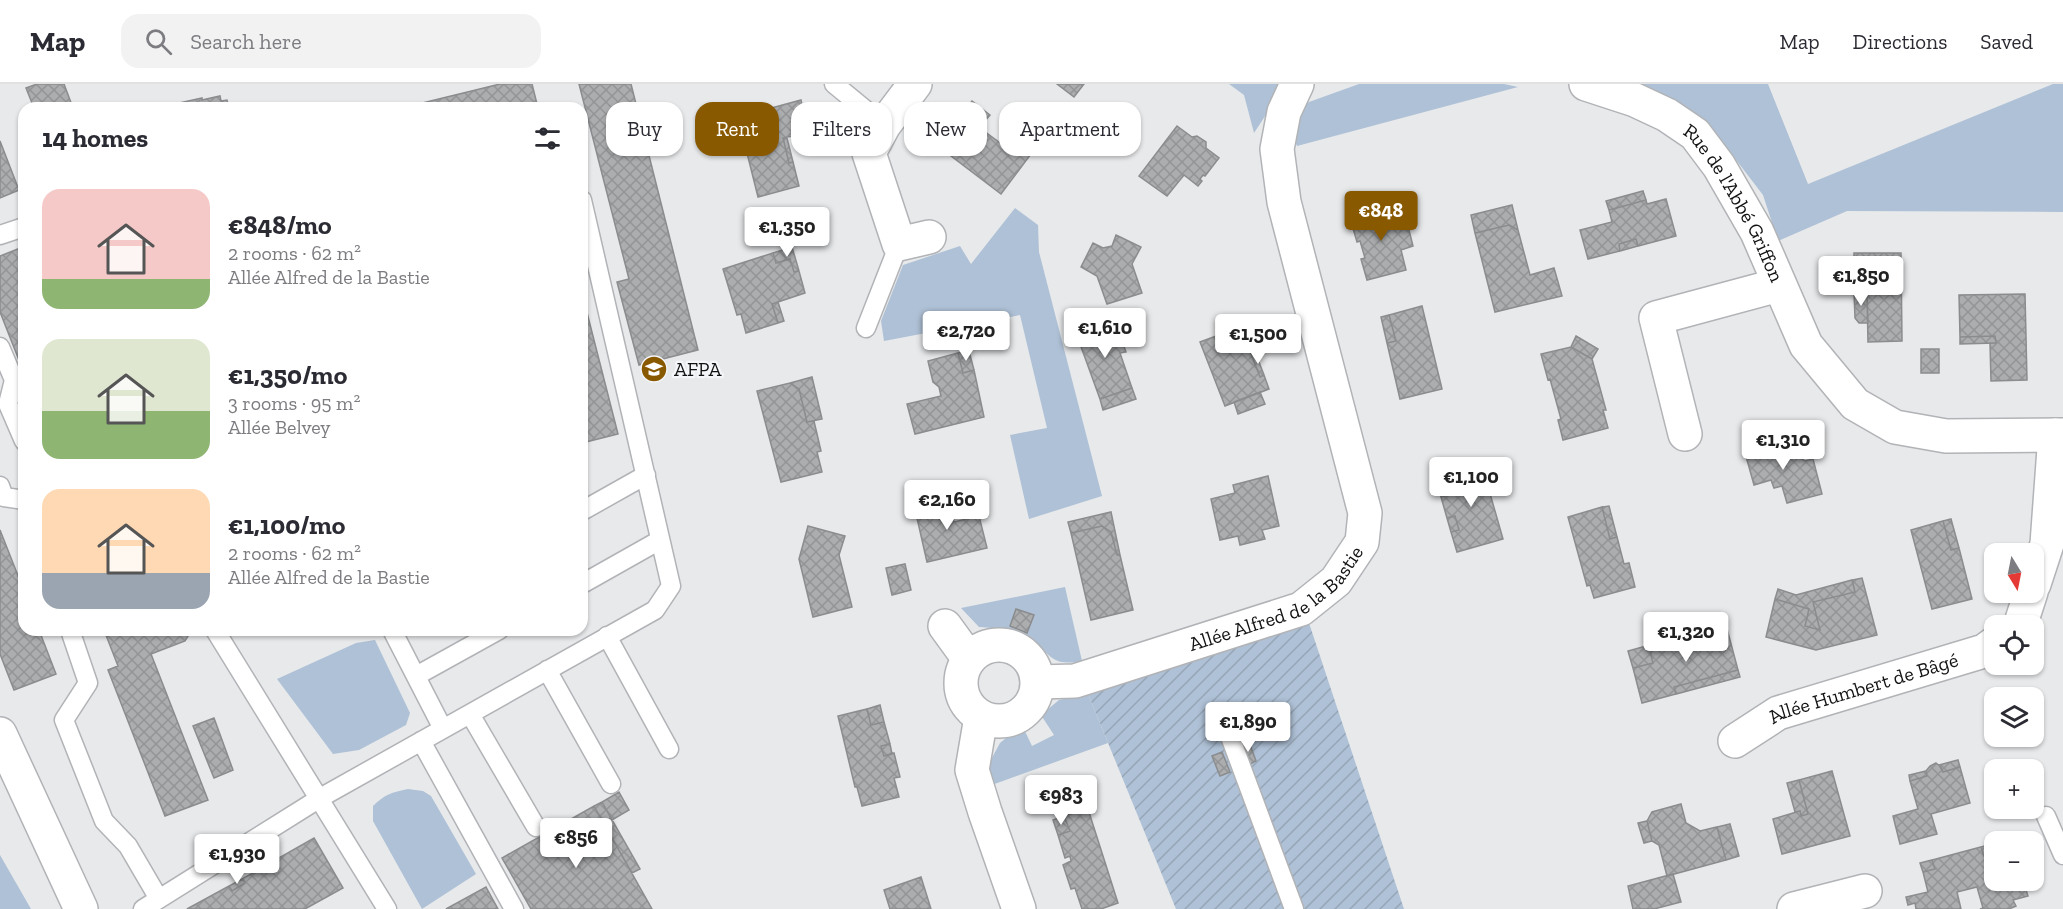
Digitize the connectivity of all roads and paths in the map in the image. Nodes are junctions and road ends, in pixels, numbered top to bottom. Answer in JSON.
{"nodes":[{"id":1,"x":834,"y":84,"type":"edge"},
{"id":2,"x":915,"y":84,"type":"edge"},
{"id":3,"x":1297,"y":84,"type":"edge"},
{"id":4,"x":1586,"y":84,"type":"edge"},
{"id":5,"x":856,"y":102,"type":"edge"},
{"id":6,"x":892,"y":114,"type":"edge"},
{"id":7,"x":871,"y":156,"type":"edge"},
{"id":8,"x":588,"y":226,"type":"edge"},
{"id":9,"x":18,"y":229,"type":"edge"},
{"id":10,"x":0,"y":235,"type":"edge"},
{"id":11,"x":914,"y":240,"type":"joint"},
{"id":12,"x":1779,"y":285,"type":"junction"},
{"id":13,"x":866,"y":328,"type":"dead end"},
{"id":14,"x":0,"y":347,"type":"edge"},
{"id":15,"x":18,"y":427,"type":"edge"},
{"id":16,"x":1685,"y":434,"type":"dead end"},
{"id":17,"x":2059,"y":435,"type":"edge"},
{"id":18,"x":646,"y":475,"type":"junction"},
{"id":19,"x":0,"y":486,"type":"edge"},
{"id":20,"x":18,"y":499,"type":"edge"},
{"id":21,"x":588,"y":508,"type":"edge"},
{"id":22,"x":660,"y":540,"type":"junction"},
{"id":23,"x":2044,"y":555,"type":"edge"},
{"id":24,"x":588,"y":581,"type":"edge"},
{"id":25,"x":945,"y":627,"type":"dead end"},
{"id":26,"x":72,"y":636,"type":"edge"},
{"id":27,"x":218,"y":636,"type":"edge"},
{"id":28,"x":395,"y":636,"type":"edge"},
{"id":29,"x":488,"y":636,"type":"edge"},
{"id":30,"x":607,"y":636,"type":"junction"},
{"id":31,"x":1984,"y":651,"type":"edge"},
{"id":32,"x":969,"y":659,"type":"junction"},
{"id":33,"x":547,"y":670,"type":"junction"},
{"id":34,"x":416,"y":676,"type":"junction"},
{"id":35,"x":1038,"y":682,"type":"junction"},
{"id":36,"x":470,"y":714,"type":"junction"},
{"id":37,"x":981,"y":717,"type":"junction"},
{"id":38,"x":443,"y":729,"type":"junction"},
{"id":39,"x":1228,"y":731,"type":"dead end"},
{"id":40,"x":0,"y":734,"type":"edge"},
{"id":41,"x":421,"y":741,"type":"junction"},
{"id":42,"x":1735,"y":741,"type":"dead end"},
{"id":43,"x":669,"y":749,"type":"dead end"},
{"id":44,"x":611,"y":784,"type":"dead end"},
{"id":45,"x":320,"y":798,"type":"junction"},
{"id":46,"x":2046,"y":816,"type":"dead end"},
{"id":47,"x":536,"y":827,"type":"dead end"},
{"id":48,"x":2063,"y":855,"type":"edge"},
{"id":49,"x":1865,"y":891,"type":"dead end"},
{"id":50,"x":151,"y":904,"type":"edge"},
{"id":51,"x":81,"y":909,"type":"edge"},
{"id":52,"x":387,"y":909,"type":"edge"},
{"id":53,"x":514,"y":909,"type":"edge"},
{"id":54,"x":1019,"y":909,"type":"edge"},
{"id":55,"x":1294,"y":909,"type":"edge"},
{"id":56,"x":1794,"y":909,"type":"edge"}],
"edges":[{"from":1,"to":5,"type":"lane"},
{"from":2,"to":6,"type":"street"},
{"from":3,"to":35,"type":"street","name":"Allée Alfred de la Bastie"},
{"from":4,"to":12,"type":"street","name":"Rue de l'Abbé Griffon"},
{"from":7,"to":11,"type":"street"},
{"from":8,"to":18,"type":"lane"},
{"from":9,"to":10,"type":"lane"},
{"from":11,"to":13,"type":"lane"},
{"from":12,"to":16,"type":"street"},
{"from":12,"to":17,"type":"street","name":"Rue de l'Abbé Griffon"},
{"from":14,"to":15,"type":"lane"},
{"from":17,"to":23,"type":"street"},
{"from":18,"to":21,"type":"lane"},
{"from":18,"to":22,"type":"lane"},
{"from":19,"to":20,"type":"lane"},
{"from":22,"to":24,"type":"lane"},
{"from":22,"to":30,"type":"lane"},
{"from":25,"to":32,"type":"street"},
{"from":26,"to":50,"type":"lane"},
{"from":27,"to":45,"type":"lane"},
{"from":28,"to":34,"type":"lane"},
{"from":29,"to":34,"type":"lane"},
{"from":30,"to":33,"type":"lane"},
{"from":30,"to":43,"type":"lane"},
{"from":31,"to":42,"type":"street","name":"Allée Humbert de Bâgé"},
{"from":32,"to":35,"type":"street"},
{"from":32,"to":37,"type":"street"},
{"from":33,"to":36,"type":"lane"},
{"from":33,"to":44,"type":"lane"},
{"from":34,"to":38,"type":"lane"},
{"from":35,"to":37,"type":"street"},
{"from":36,"to":38,"type":"lane"},
{"from":36,"to":47,"type":"lane"},
{"from":37,"to":54,"type":"street"},
{"from":38,"to":41,"type":"lane"},
{"from":39,"to":55,"type":"lane"},
{"from":40,"to":51,"type":"street"},
{"from":41,"to":45,"type":"lane"},
{"from":41,"to":53,"type":"lane"},
{"from":45,"to":50,"type":"lane"},
{"from":45,"to":52,"type":"lane"},
{"from":46,"to":48,"type":"lane"},
{"from":49,"to":56,"type":"street"}]}
